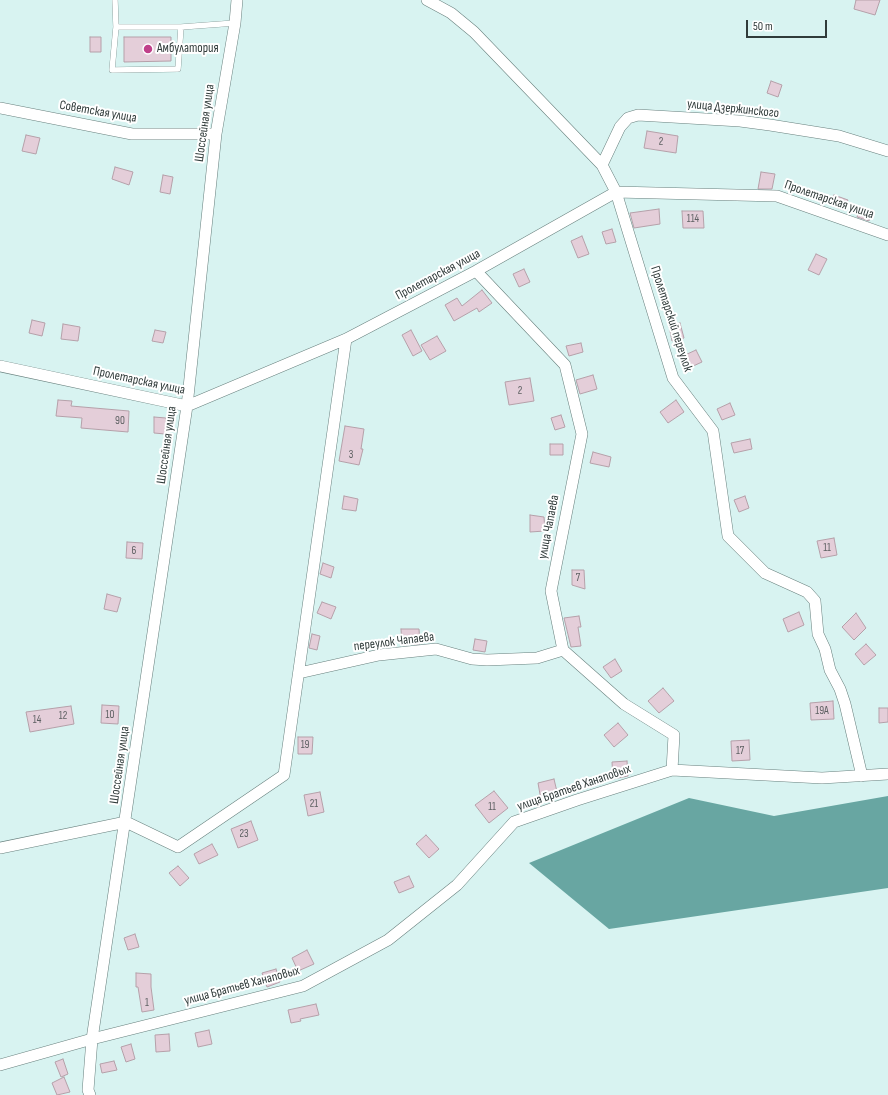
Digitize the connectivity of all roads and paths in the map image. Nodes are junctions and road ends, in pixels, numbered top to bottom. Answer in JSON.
{"nodes":[{"id":1,"x":115,"y":0,"type":"edge"},
{"id":2,"x":236,"y":0,"type":"edge"},
{"id":3,"x":427,"y":0,"type":"edge"},
{"id":4,"x":235,"y":23,"type":"junction"},
{"id":5,"x":116,"y":27,"type":"junction"},
{"id":6,"x":181,"y":27,"type":"junction"},
{"id":7,"x":0,"y":108,"type":"edge"},
{"id":8,"x":216,"y":134,"type":"junction"},
{"id":9,"x":888,"y":151,"type":"edge"},
{"id":10,"x":602,"y":165,"type":"junction"},
{"id":11,"x":616,"y":192,"type":"junction"},
{"id":12,"x":888,"y":235,"type":"edge"},
{"id":13,"x":476,"y":271,"type":"junction"},
{"id":14,"x":346,"y":339,"type":"junction"},
{"id":15,"x":0,"y":366,"type":"edge"},
{"id":16,"x":187,"y":406,"type":"junction"},
{"id":17,"x":563,"y":650,"type":"junction"},
{"id":18,"x":299,"y":673,"type":"junction"},
{"id":19,"x":672,"y":770,"type":"junction"},
{"id":20,"x":888,"y":774,"type":"edge"},
{"id":21,"x":862,"y":776,"type":"junction"},
{"id":22,"x":126,"y":822,"type":"junction"},
{"id":23,"x":1,"y":846,"type":"edge"},
{"id":24,"x":92,"y":1040,"type":"junction"},
{"id":25,"x":0,"y":1065,"type":"edge"},
{"id":26,"x":90,"y":1095,"type":"edge"}],
"edges":[{"from":1,"to":5,"type":"lane"},
{"from":2,"to":4,"type":"street","name":"Шоссейная улица"},
{"from":3,"to":10,"type":"street","name":"Пролетарский переулок"},
{"from":4,"to":6,"type":"lane"},
{"from":4,"to":8,"type":"street","name":"Шоссейная улица"},
{"from":5,"to":6,"type":"lane"},
{"from":5,"to":6,"type":"lane"},
{"from":7,"to":8,"type":"street","name":"Советская улица"},
{"from":8,"to":16,"type":"street","name":"Шоссейная улица"},
{"from":9,"to":10,"type":"street","name":"улица Дзержинского"},
{"from":10,"to":11,"type":"street","name":"Пролетарский переулок"},
{"from":11,"to":12,"type":"street","name":"Пролетарская улица"},
{"from":11,"to":13,"type":"street","name":"Пролетарская улица"},
{"from":11,"to":21,"type":"street","name":"Пролетарский переулок"},
{"from":13,"to":14,"type":"street","name":"Пролетарская улица"},
{"from":13,"to":17,"type":"street","name":"улица Чапаева"},
{"from":14,"to":16,"type":"street","name":"Пролетарская улица"},
{"from":14,"to":18,"type":"street","name":"Шоссейная улица"},
{"from":15,"to":16,"type":"street","name":"Пролетарская улица"},
{"from":16,"to":22,"type":"street","name":"Шоссейная улица"},
{"from":17,"to":18,"type":"street","name":"переулок Чапаева"},
{"from":17,"to":19,"type":"street"},
{"from":18,"to":22,"type":"street","name":"Шоссейная улица"},
{"from":19,"to":21,"type":"street","name":"улица Братьев Ханаповых"},
{"from":19,"to":24,"type":"street","name":"улица Братьев Ханаповых"},
{"from":20,"to":21,"type":"street","name":"улица Братьев Ханаповых"},
{"from":22,"to":23,"type":"street"},
{"from":22,"to":24,"type":"street","name":"Шоссейная улица"},
{"from":24,"to":25,"type":"street","name":"улица Братьев Ханаповых"},
{"from":24,"to":26,"type":"street","name":"Шоссейная улица"}]}
